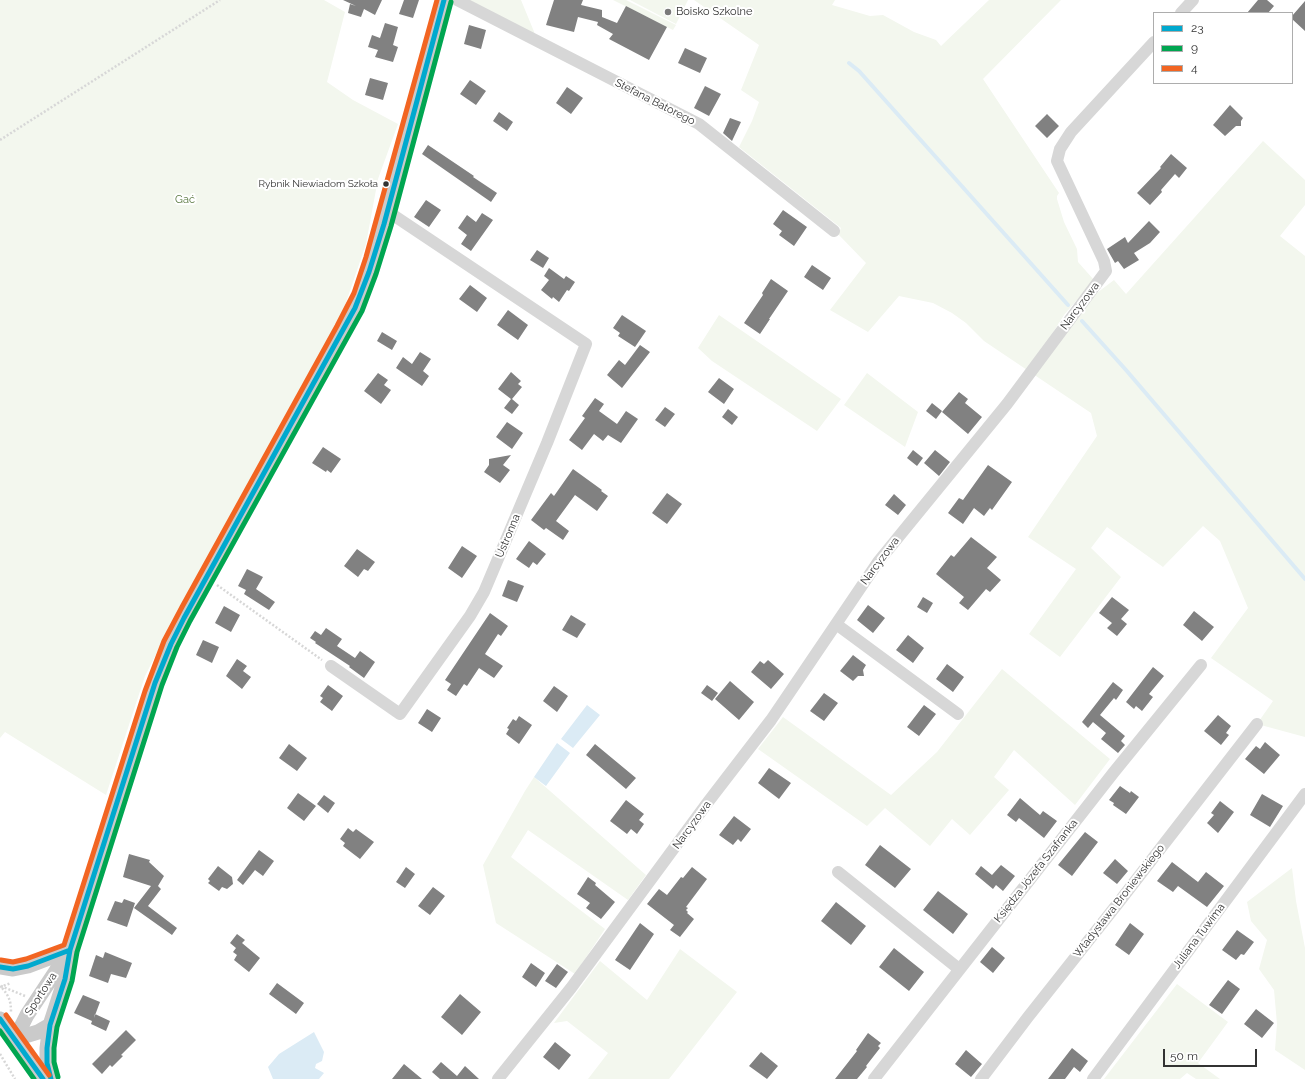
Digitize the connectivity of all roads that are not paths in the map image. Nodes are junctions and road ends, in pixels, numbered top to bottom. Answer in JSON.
{"nodes":[{"id":1,"x":444,"y":0,"type":"edge"},
{"id":2,"x":457,"y":0,"type":"edge"},
{"id":3,"x":1193,"y":0,"type":"edge"},
{"id":4,"x":1182,"y":12,"type":"edge"},
{"id":5,"x":1153,"y":43,"type":"edge"},
{"id":6,"x":387,"y":211,"type":"junction"},
{"id":7,"x":834,"y":231,"type":"dead end"},
{"id":8,"x":836,"y":624,"type":"junction"},
{"id":9,"x":1201,"y":665,"type":"dead end"},
{"id":10,"x":330,"y":666,"type":"road end"},
{"id":11,"x":958,"y":714,"type":"dead end"},
{"id":12,"x":1257,"y":724,"type":"dead end"},
{"id":13,"x":1305,"y":794,"type":"edge"},
{"id":14,"x":838,"y":872,"type":"dead end"},
{"id":15,"x":70,"y":950,"type":"junction"},
{"id":16,"x":0,"y":967,"type":"edge"},
{"id":17,"x":959,"y":969,"type":"junction"},
{"id":18,"x":50,"y":1025,"type":"junction"},
{"id":19,"x":7,"y":1029,"type":"edge"},
{"id":20,"x":43,"y":1079,"type":"edge"},
{"id":21,"x":52,"y":1079,"type":"edge"},
{"id":22,"x":498,"y":1079,"type":"edge"},
{"id":23,"x":874,"y":1079,"type":"edge"},
{"id":24,"x":981,"y":1079,"type":"edge"},
{"id":25,"x":1093,"y":1079,"type":"edge"}],
"edges":[{"from":1,"to":6,"type":"main road","name":"Sportowa"},
{"from":2,"to":7,"type":"street","name":"Stefana Batorego"},
{"from":3,"to":4,"type":"street"},
{"from":5,"to":8,"type":"street","name":"Narcyzowa"},
{"from":6,"to":10,"type":"street","name":"Ustronna"},
{"from":6,"to":15,"type":"main road","name":"Sportowa"},
{"from":8,"to":11,"type":"street"},
{"from":8,"to":22,"type":"street","name":"Narcyzowa"},
{"from":9,"to":17,"type":"street","name":"Księdza Józefa Szafranka"},
{"from":12,"to":24,"type":"street","name":"Władysława Broniewskiego"},
{"from":13,"to":25,"type":"street","name":"Juliana Tuwima"},
{"from":14,"to":17,"type":"street"},
{"from":15,"to":16,"type":"main road"},
{"from":15,"to":18,"type":"main road","name":"Sportowa"},
{"from":15,"to":19,"type":"main road","name":"Sportowa"},
{"from":17,"to":23,"type":"street","name":"Księdza Józefa Szafranka"},
{"from":18,"to":19,"type":"main road"},
{"from":18,"to":21,"type":"main road","name":"Sportowa"},
{"from":19,"to":20,"type":"main road"}]}
